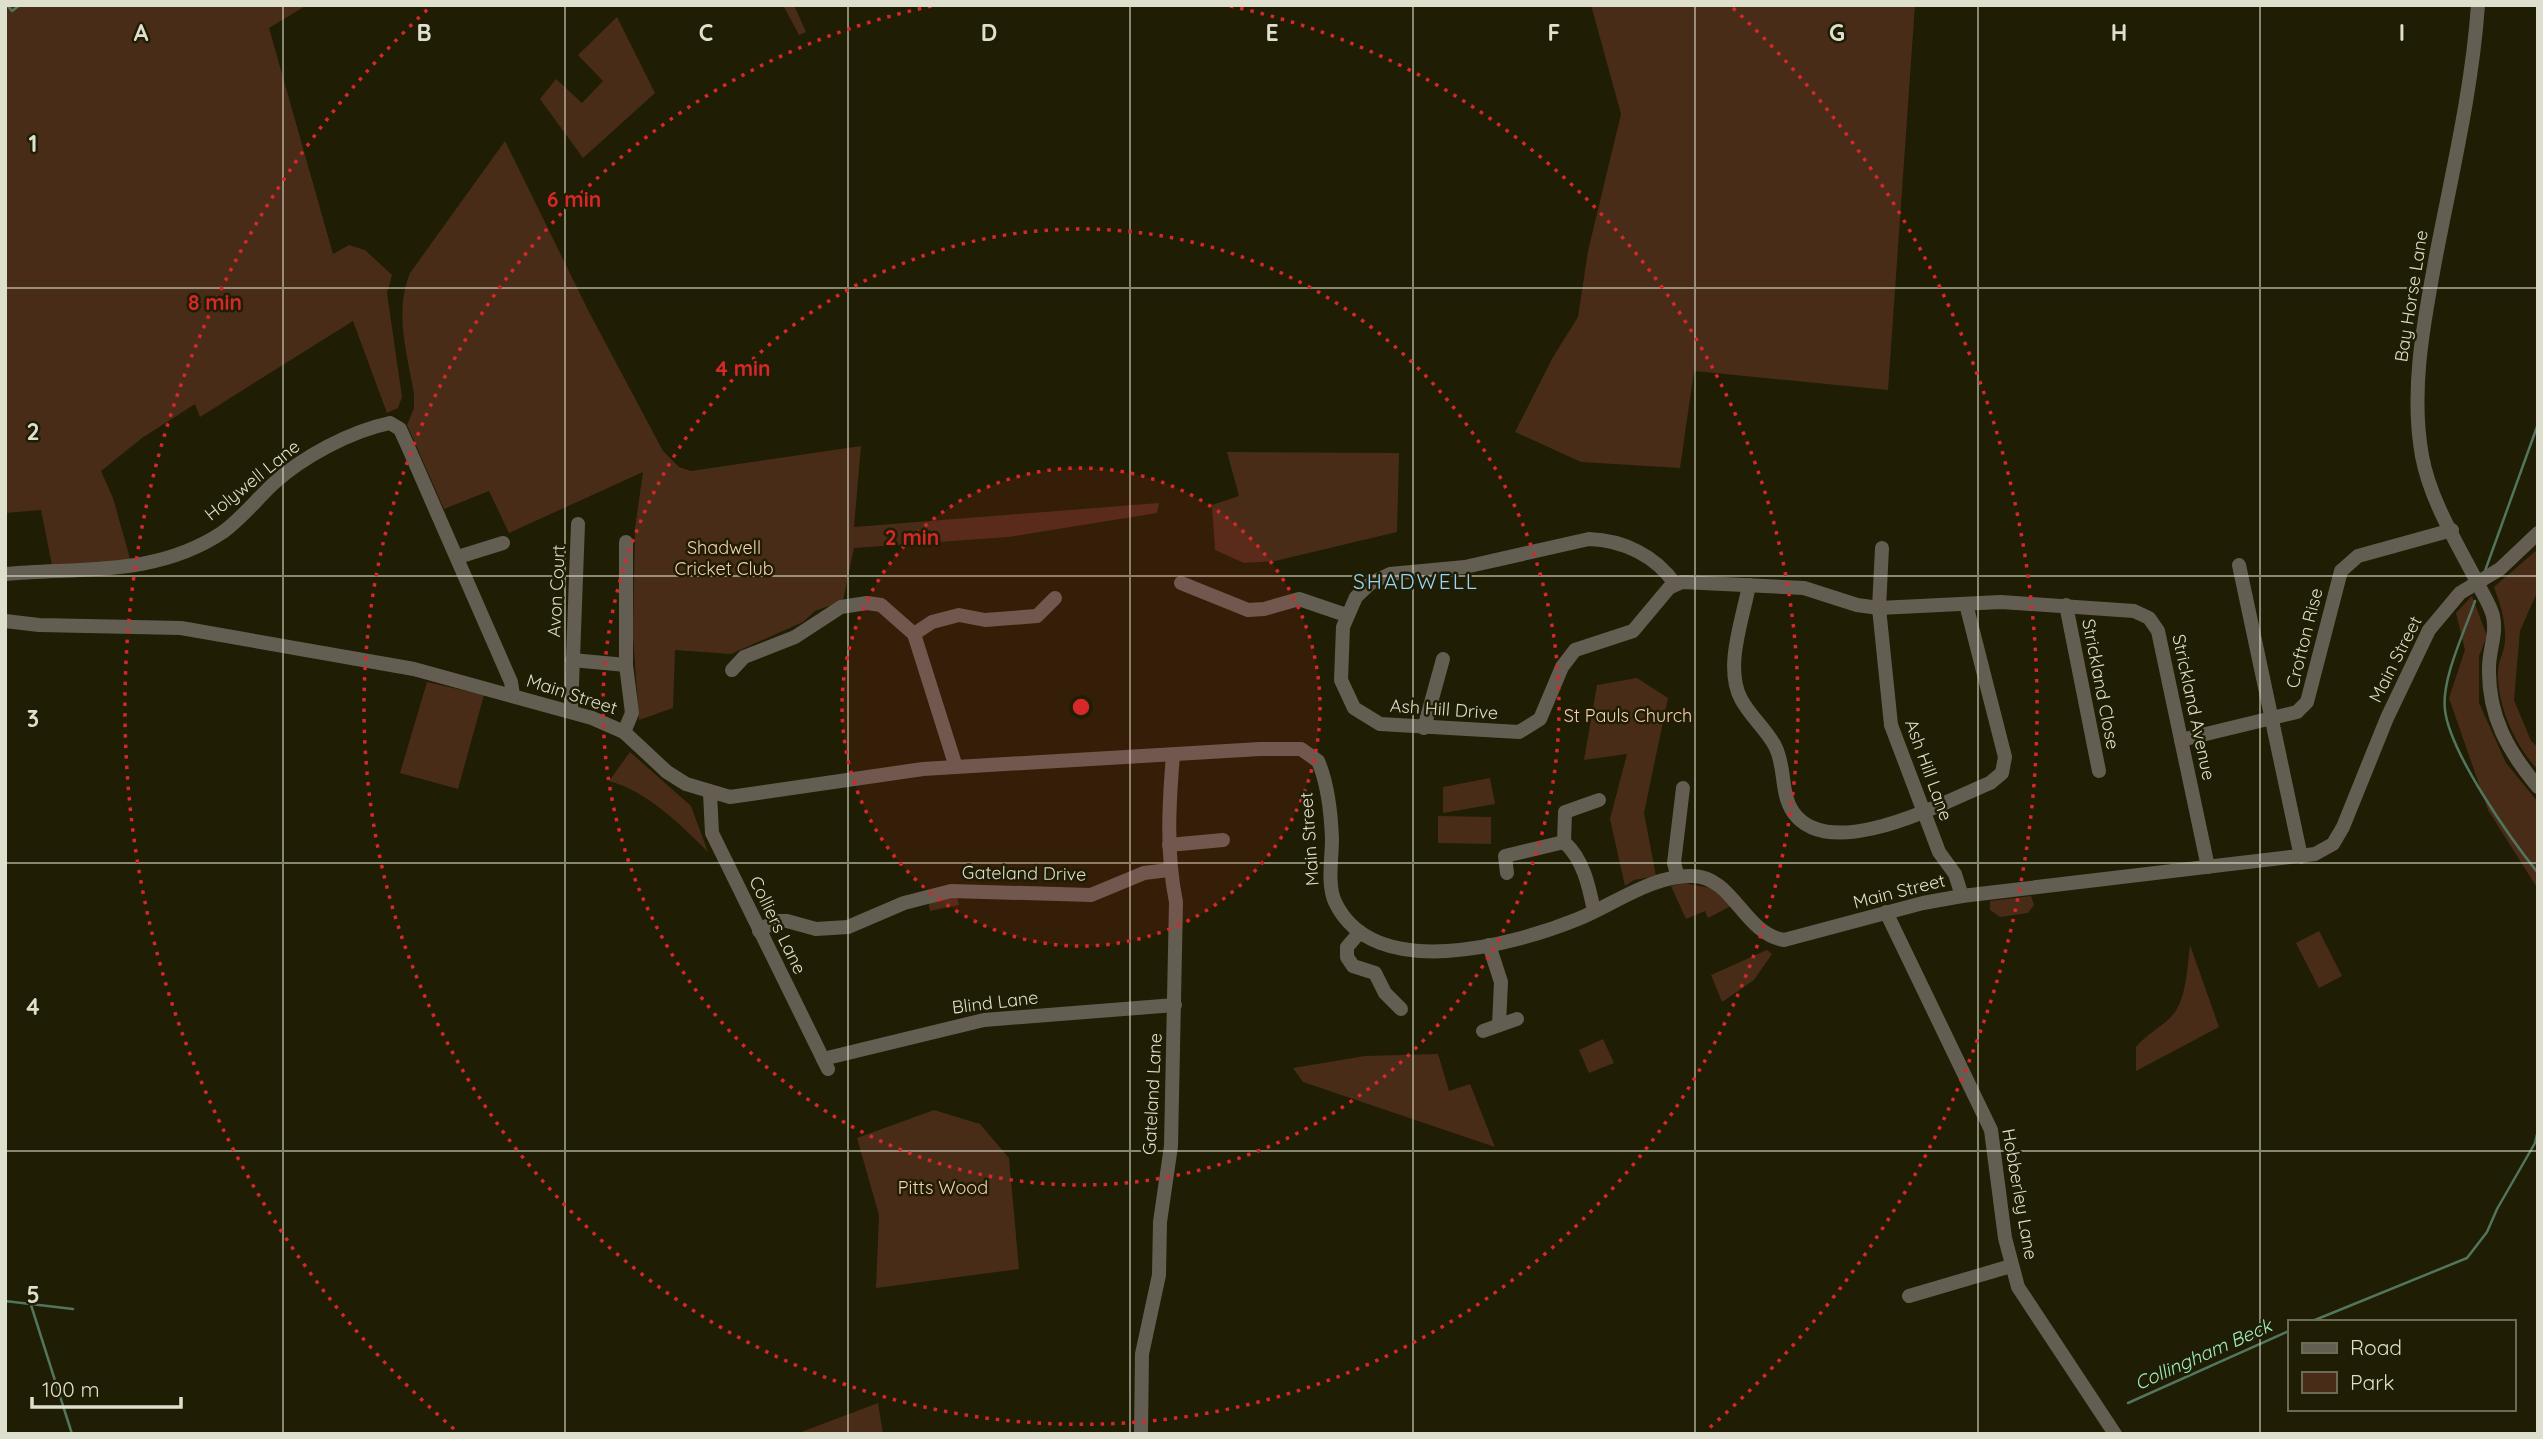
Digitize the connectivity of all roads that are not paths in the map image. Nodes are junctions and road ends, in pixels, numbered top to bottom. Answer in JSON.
{"nodes":[{"id":1,"x":2478,"y":5,"type":"edge"},
{"id":2,"x":578,"y":524,"type":"dead end"},
{"id":3,"x":2452,"y":530,"type":"junction"},
{"id":4,"x":2538,"y":533,"type":"edge"},
{"id":5,"x":503,"y":542,"type":"dead end"},
{"id":6,"x":626,"y":542,"type":"dead end"},
{"id":7,"x":1882,"y":548,"type":"dead end"},
{"id":8,"x":458,"y":557,"type":"junction"},
{"id":9,"x":2239,"y":565,"type":"dead end"},
{"id":10,"x":5,"y":574,"type":"edge"},
{"id":11,"x":1181,"y":583,"type":"dead end"},
{"id":12,"x":1675,"y":584,"type":"junction"},
{"id":13,"x":2477,"y":584,"type":"junction"},
{"id":14,"x":1749,"y":585,"type":"junction"},
{"id":15,"x":1055,"y":598,"type":"dead end"},
{"id":16,"x":1966,"y":604,"type":"junction"},
{"id":17,"x":2066,"y":605,"type":"junction"},
{"id":18,"x":1879,"y":608,"type":"junction"},
{"id":19,"x":1346,"y":615,"type":"junction"},
{"id":20,"x":5,"y":621,"type":"edge"},
{"id":21,"x":914,"y":634,"type":"junction"},
{"id":22,"x":1443,"y":659,"type":"dead end"},
{"id":23,"x":572,"y":660,"type":"junction"},
{"id":24,"x":626,"y":665,"type":"junction"},
{"id":25,"x":732,"y":670,"type":"dead end"},
{"id":26,"x":513,"y":695,"type":"junction"},
{"id":27,"x":570,"y":711,"type":"junction"},
{"id":28,"x":2271,"y":720,"type":"junction"},
{"id":29,"x":1424,"y":728,"type":"junction"},
{"id":30,"x":624,"y":732,"type":"junction"},
{"id":31,"x":2181,"y":740,"type":"junction"},
{"id":32,"x":1173,"y":755,"type":"junction"},
{"id":33,"x":956,"y":766,"type":"junction"},
{"id":34,"x":2099,"y":771,"type":"dead end"},
{"id":35,"x":2538,"y":787,"type":"edge"},
{"id":36,"x":1684,"y":788,"type":"dead end"},
{"id":37,"x":710,"y":793,"type":"junction"},
{"id":38,"x":1599,"y":800,"type":"dead end"},
{"id":39,"x":1922,"y":811,"type":"junction"},
{"id":40,"x":1223,"y":840,"type":"dead end"},
{"id":41,"x":1564,"y":842,"type":"junction"},
{"id":42,"x":1169,"y":845,"type":"junction"},
{"id":43,"x":2301,"y":857,"type":"junction"},
{"id":44,"x":2208,"y":867,"type":"junction"},
{"id":45,"x":1169,"y":870,"type":"junction"},
{"id":46,"x":1507,"y":873,"type":"dead end"},
{"id":47,"x":1678,"y":877,"type":"junction"},
{"id":48,"x":1962,"y":896,"type":"junction"},
{"id":49,"x":1594,"y":911,"type":"junction"},
{"id":50,"x":1886,"y":912,"type":"junction"},
{"id":51,"x":759,"y":930,"type":"junction"},
{"id":52,"x":1360,"y":932,"type":"junction"},
{"id":53,"x":1489,"y":945,"type":"junction"},
{"id":54,"x":1175,"y":1005,"type":"junction"},
{"id":55,"x":1405,"y":1009,"type":"dead end"},
{"id":56,"x":1517,"y":1019,"type":"dead end"},
{"id":57,"x":1499,"y":1026,"type":"junction"},
{"id":58,"x":1483,"y":1031,"type":"dead end"},
{"id":59,"x":825,"y":1064,"type":"joint"},
{"id":60,"x":2011,"y":1266,"type":"junction"},
{"id":61,"x":1909,"y":1296,"type":"dead end"},
{"id":62,"x":1141,"y":1434,"type":"edge"},
{"id":63,"x":2115,"y":1434,"type":"edge"}],
"edges":[{"from":1,"to":3,"type":"street","name":"Bay Horse Lane"},
{"from":2,"to":23,"type":"street","name":"Avon Court"},
{"from":3,"to":13,"type":"street","name":"Bay Horse Lane"},
{"from":3,"to":28,"type":"street","name":"Crofton Rise"},
{"from":4,"to":13,"type":"street","name":"Main Street"},
{"from":5,"to":8,"type":"street"},
{"from":6,"to":24,"type":"street"},
{"from":7,"to":18,"type":"street","name":"Ash Hill Lane"},
{"from":8,"to":10,"type":"street","name":"Holywell Lane"},
{"from":8,"to":26,"type":"street","name":"Holywell Lane"},
{"from":9,"to":28,"type":"street"},
{"from":11,"to":19,"type":"street"},
{"from":12,"to":14,"type":"street"},
{"from":12,"to":19,"type":"street"},
{"from":12,"to":29,"type":"street","name":"Ash Hill Drive"},
{"from":13,"to":35,"type":"street","name":"Bay Horse Lane"},
{"from":13,"to":43,"type":"street","name":"Main Street"},
{"from":14,"to":18,"type":"street"},
{"from":14,"to":39,"type":"street"},
{"from":15,"to":21,"type":"street"},
{"from":16,"to":17,"type":"street","name":"Strickland Avenue"},
{"from":16,"to":18,"type":"street","name":"Strickland Avenue"},
{"from":16,"to":39,"type":"street"},
{"from":17,"to":31,"type":"street","name":"Strickland Avenue"},
{"from":17,"to":34,"type":"street","name":"Strickland Close"},
{"from":18,"to":39,"type":"street","name":"Ash Hill Lane"},
{"from":19,"to":29,"type":"street","name":"Ash Hill Drive"},
{"from":20,"to":26,"type":"street","name":"Main Street"},
{"from":21,"to":25,"type":"street"},
{"from":21,"to":33,"type":"street"},
{"from":22,"to":29,"type":"street"},
{"from":23,"to":24,"type":"street","name":"Avon Court"},
{"from":23,"to":27,"type":"street","name":"Avon Court"},
{"from":24,"to":30,"type":"street"},
{"from":26,"to":27,"type":"street","name":"Main Street"},
{"from":27,"to":30,"type":"street","name":"Main Street"},
{"from":28,"to":31,"type":"street","name":"Crofton Rise"},
{"from":28,"to":43,"type":"street"},
{"from":30,"to":37,"type":"street","name":"Main Street"},
{"from":31,"to":44,"type":"street","name":"Strickland Avenue"},
{"from":32,"to":33,"type":"street","name":"Main Street"},
{"from":32,"to":42,"type":"street","name":"Gateland Lane"},
{"from":32,"to":52,"type":"street","name":"Main Street"},
{"from":33,"to":37,"type":"street","name":"Main Street"},
{"from":36,"to":47,"type":"street"},
{"from":37,"to":51,"type":"street","name":"Colliers Lane"},
{"from":38,"to":41,"type":"street"},
{"from":39,"to":48,"type":"street","name":"Ash Hill Lane"},
{"from":40,"to":42,"type":"street"},
{"from":41,"to":46,"type":"street"},
{"from":41,"to":49,"type":"street"},
{"from":42,"to":45,"type":"street","name":"Gateland Lane"},
{"from":43,"to":44,"type":"street","name":"Main Street"},
{"from":44,"to":48,"type":"street","name":"Main Street"},
{"from":45,"to":51,"type":"street","name":"Gateland Drive"},
{"from":45,"to":54,"type":"street","name":"Gateland Lane"},
{"from":47,"to":49,"type":"street","name":"Main Street"},
{"from":47,"to":50,"type":"street","name":"Main Street"},
{"from":48,"to":50,"type":"street","name":"Main Street"},
{"from":49,"to":53,"type":"street","name":"Main Street"},
{"from":50,"to":60,"type":"street","name":"Hobberley Lane"},
{"from":51,"to":59,"type":"street","name":"Colliers Lane"},
{"from":52,"to":53,"type":"street","name":"Main Street"},
{"from":52,"to":55,"type":"street"},
{"from":53,"to":57,"type":"street"},
{"from":54,"to":59,"type":"street","name":"Blind Lane"},
{"from":54,"to":62,"type":"street","name":"Gateland Lane"},
{"from":56,"to":57,"type":"street"},
{"from":57,"to":58,"type":"street"},
{"from":60,"to":61,"type":"street"},
{"from":60,"to":63,"type":"street","name":"Hobberley Lane"}]}
